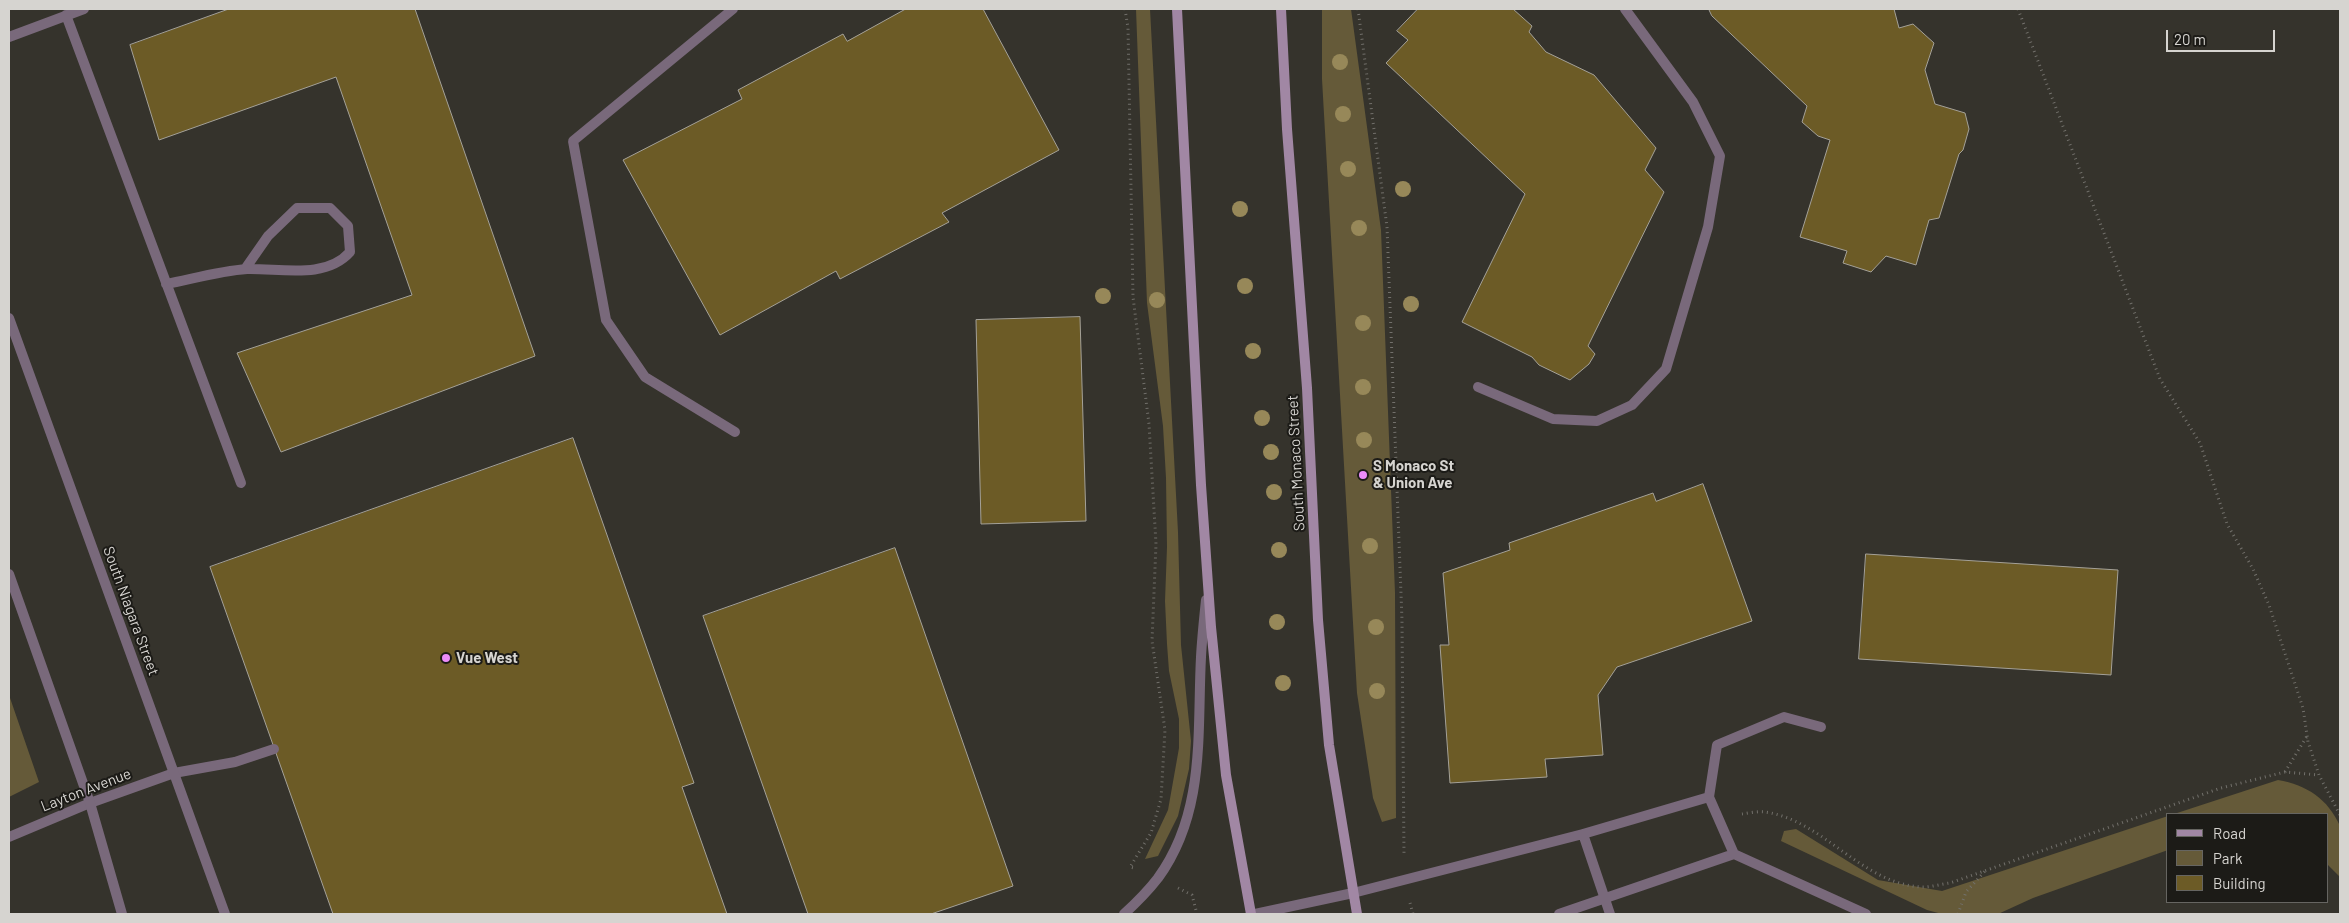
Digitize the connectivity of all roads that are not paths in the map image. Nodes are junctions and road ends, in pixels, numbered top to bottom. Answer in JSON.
{"nodes":[{"id":1,"x":84,"y":9,"type":"edge"},
{"id":2,"x":733,"y":9,"type":"edge"},
{"id":3,"x":1177,"y":9,"type":"edge"},
{"id":4,"x":1281,"y":9,"type":"edge"},
{"id":5,"x":1625,"y":9,"type":"edge"},
{"id":6,"x":66,"y":15,"type":"junction"},
{"id":7,"x":9,"y":37,"type":"edge"},
{"id":8,"x":245,"y":269,"type":"junction"},
{"id":9,"x":166,"y":284,"type":"junction"},
{"id":10,"x":9,"y":318,"type":"edge"},
{"id":11,"x":1478,"y":387,"type":"dead end"},
{"id":12,"x":735,"y":432,"type":"dead end"},
{"id":13,"x":240,"y":483,"type":"dead end"},
{"id":14,"x":9,"y":574,"type":"edge"},
{"id":15,"x":1208,"y":582,"type":"junction"},
{"id":16,"x":1821,"y":727,"type":"dead end"},
{"id":17,"x":274,"y":748,"type":"dead end"},
{"id":18,"x":174,"y":773,"type":"junction"},
{"id":19,"x":1709,"y":798,"type":"junction"},
{"id":20,"x":90,"y":803,"type":"junction"},
{"id":21,"x":1583,"y":834,"type":"junction"},
{"id":22,"x":9,"y":837,"type":"edge"},
{"id":23,"x":1734,"y":854,"type":"junction"},
{"id":24,"x":1353,"y":893,"type":"junction"},
{"id":25,"x":1605,"y":898,"type":"junction"},
{"id":26,"x":122,"y":914,"type":"edge"},
{"id":27,"x":226,"y":914,"type":"edge"},
{"id":28,"x":1124,"y":914,"type":"edge"},
{"id":29,"x":1253,"y":914,"type":"edge"},
{"id":30,"x":1357,"y":914,"type":"edge"},
{"id":31,"x":1559,"y":914,"type":"edge"},
{"id":32,"x":1610,"y":914,"type":"edge"},
{"id":33,"x":1866,"y":914,"type":"edge"}],
"edges":[{"from":1,"to":6,"type":"street"},
{"from":2,"to":12,"type":"street"},
{"from":3,"to":15,"type":"main road"},
{"from":4,"to":24,"type":"main road","name":"South Monaco Street"},
{"from":5,"to":11,"type":"street"},
{"from":6,"to":7,"type":"street"},
{"from":6,"to":9,"type":"street"},
{"from":8,"to":8,"type":"street"},
{"from":8,"to":9,"type":"street"},
{"from":9,"to":13,"type":"street"},
{"from":10,"to":18,"type":"street","name":"South Niagara Street"},
{"from":14,"to":20,"type":"street"},
{"from":15,"to":28,"type":"street"},
{"from":15,"to":29,"type":"main road"},
{"from":16,"to":19,"type":"street"},
{"from":17,"to":18,"type":"street","name":"Layton Avenue"},
{"from":18,"to":20,"type":"street","name":"Layton Avenue"},
{"from":18,"to":27,"type":"street","name":"South Niagara Street"},
{"from":19,"to":21,"type":"street"},
{"from":19,"to":23,"type":"street"},
{"from":20,"to":22,"type":"street","name":"Layton Avenue"},
{"from":20,"to":26,"type":"street"},
{"from":21,"to":24,"type":"street"},
{"from":21,"to":25,"type":"street"},
{"from":23,"to":25,"type":"street"},
{"from":23,"to":33,"type":"street"},
{"from":24,"to":29,"type":"street"},
{"from":24,"to":30,"type":"main road","name":"South Monaco Street"},
{"from":25,"to":31,"type":"street"},
{"from":25,"to":32,"type":"street"}]}
